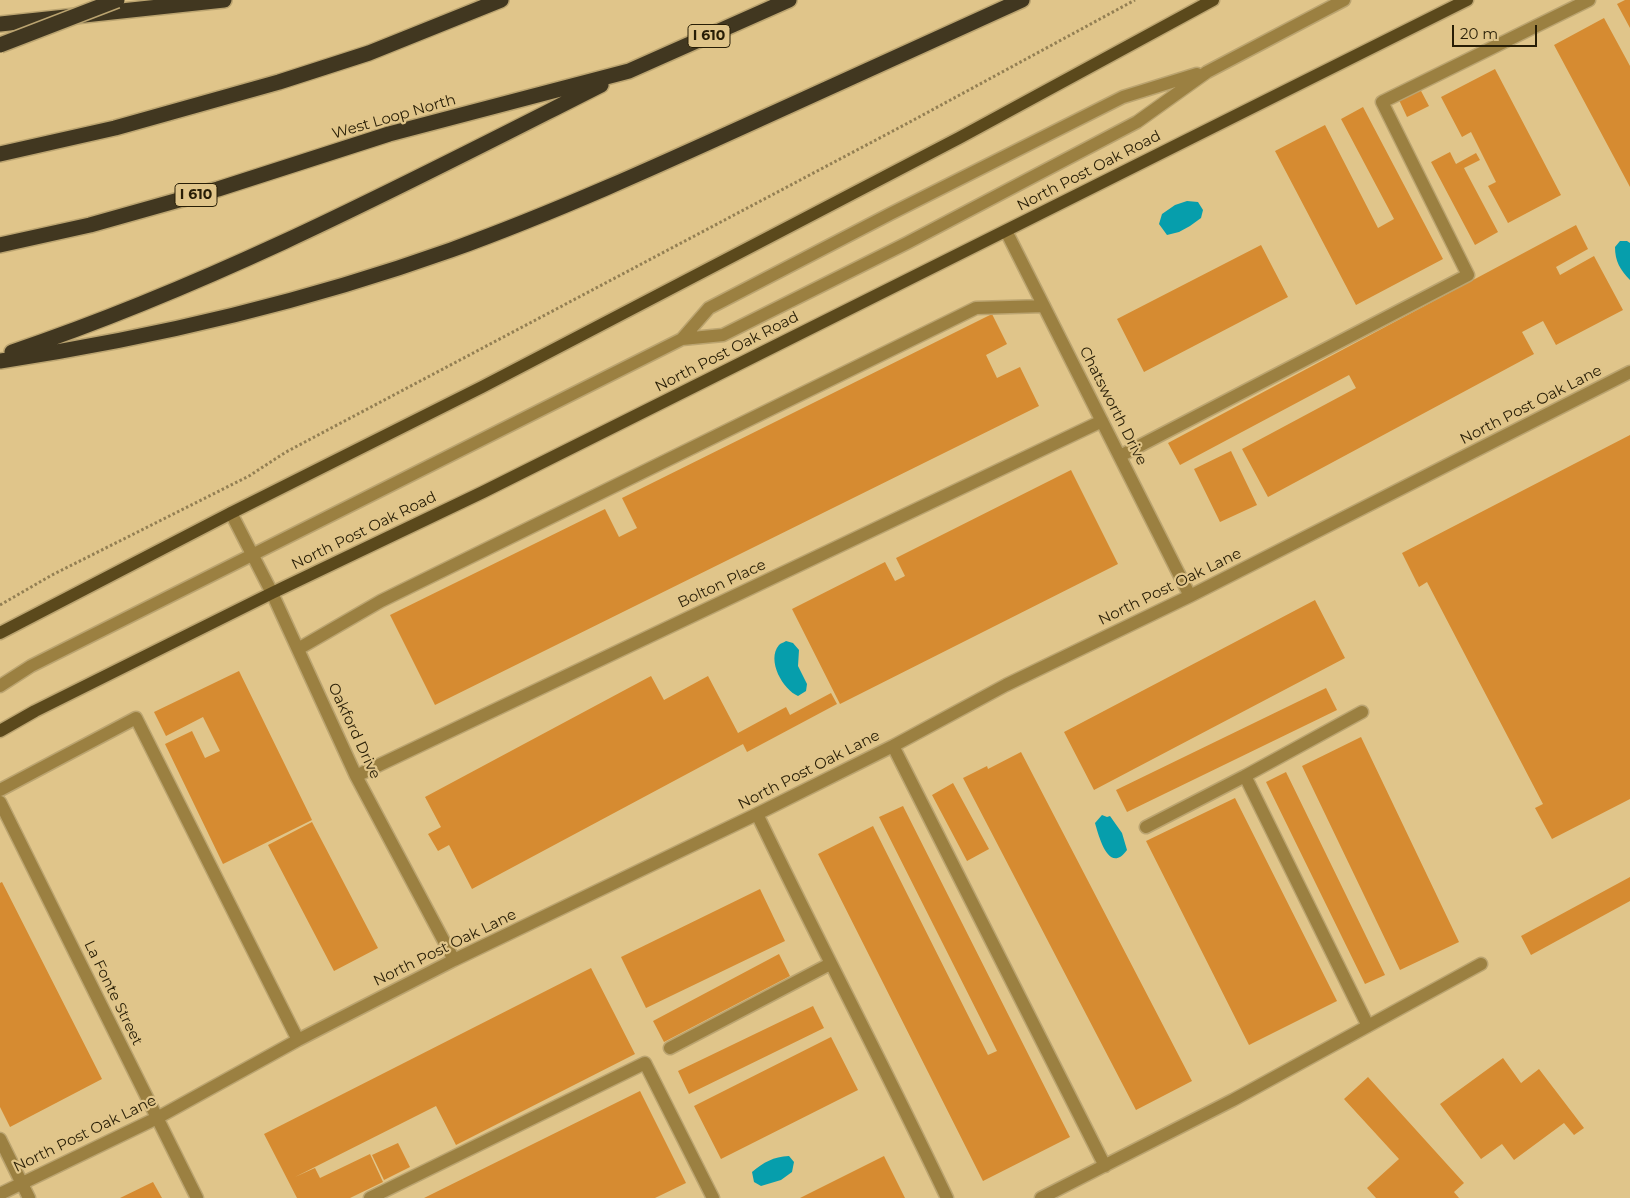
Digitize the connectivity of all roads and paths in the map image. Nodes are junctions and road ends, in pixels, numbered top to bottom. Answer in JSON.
{"nodes":[{"id":1,"x":117,"y":0,"type":"edge"},
{"id":2,"x":224,"y":0,"type":"edge"},
{"id":3,"x":502,"y":0,"type":"edge"},
{"id":4,"x":789,"y":0,"type":"edge"},
{"id":5,"x":1022,"y":0,"type":"edge"},
{"id":6,"x":1135,"y":0,"type":"edge"},
{"id":7,"x":1213,"y":0,"type":"edge"},
{"id":8,"x":1344,"y":0,"type":"edge"},
{"id":9,"x":1467,"y":0,"type":"edge"},
{"id":10,"x":1589,"y":0,"type":"edge"},
{"id":11,"x":0,"y":24,"type":"edge"},
{"id":12,"x":0,"y":45,"type":"edge"},
{"id":13,"x":629,"y":71,"type":"junction"},
{"id":14,"x":1207,"y":72,"type":"junction"},
{"id":15,"x":0,"y":154,"type":"edge"},
{"id":16,"x":1006,"y":231,"type":"junction"},
{"id":17,"x":0,"y":245,"type":"edge"},
{"id":18,"x":1044,"y":306,"type":"junction"},
{"id":19,"x":682,"y":339,"type":"junction"},
{"id":20,"x":0,"y":356,"type":"edge"},
{"id":21,"x":0,"y":361,"type":"edge"},
{"id":22,"x":1630,"y":372,"type":"edge"},
{"id":23,"x":1102,"y":421,"type":"junction"},
{"id":24,"x":1120,"y":456,"type":"junction"},
{"id":25,"x":231,"y":513,"type":"junction"},
{"id":26,"x":252,"y":554,"type":"junction"},
{"id":27,"x":272,"y":594,"type":"junction"},
{"id":28,"x":1190,"y":596,"type":"junction"},
{"id":29,"x":0,"y":605,"type":"edge"},
{"id":30,"x":0,"y":633,"type":"edge"},
{"id":31,"x":298,"y":649,"type":"junction"},
{"id":32,"x":0,"y":686,"type":"edge"},
{"id":33,"x":1362,"y":712,"type":"dead end"},
{"id":34,"x":0,"y":731,"type":"edge"},
{"id":35,"x":893,"y":746,"type":"junction"},
{"id":36,"x":356,"y":776,"type":"junction"},
{"id":37,"x":1245,"y":776,"type":"junction"},
{"id":38,"x":0,"y":790,"type":"edge"},
{"id":39,"x":0,"y":802,"type":"edge"},
{"id":40,"x":757,"y":814,"type":"junction"},
{"id":41,"x":1146,"y":827,"type":"dead end"},
{"id":42,"x":454,"y":960,"type":"junction"},
{"id":43,"x":830,"y":964,"type":"junction"},
{"id":44,"x":1481,"y":964,"type":"dead end"},
{"id":45,"x":1368,"y":1026,"type":"junction"},
{"id":46,"x":298,"y":1040,"type":"junction"},
{"id":47,"x":670,"y":1048,"type":"dead end"},
{"id":48,"x":157,"y":1118,"type":"junction"},
{"id":49,"x":0,"y":1139,"type":"edge"},
{"id":50,"x":1105,"y":1166,"type":"junction"},
{"id":51,"x":22,"y":1183,"type":"junction"},
{"id":52,"x":0,"y":1194,"type":"edge"},
{"id":53,"x":29,"y":1198,"type":"edge"},
{"id":54,"x":197,"y":1198,"type":"edge"},
{"id":55,"x":370,"y":1198,"type":"edge"},
{"id":56,"x":713,"y":1198,"type":"edge"},
{"id":57,"x":946,"y":1198,"type":"edge"},
{"id":58,"x":1041,"y":1198,"type":"edge"}],
"edges":[{"from":1,"to":12,"type":"highway","bridge":true},
{"from":2,"to":11,"type":"highway"},
{"from":3,"to":15,"type":"highway"},
{"from":4,"to":13,"type":"highway","name":"West Loop North","number":"I 610"},
{"from":5,"to":21,"type":"highway"},
{"from":6,"to":29,"type":"path"},
{"from":7,"to":25,"type":"main road"},
{"from":8,"to":14,"type":"street"},
{"from":9,"to":16,"type":"main road","name":"North Post Oak Road"},
{"from":10,"to":24,"type":"street"},
{"from":13,"to":17,"type":"highway","name":"West Loop North","number":"I 610"},
{"from":13,"to":20,"type":"highway"},
{"from":14,"to":19,"type":"street"},
{"from":14,"to":19,"type":"street"},
{"from":16,"to":18,"type":"street","name":"Chatsworth Drive"},
{"from":16,"to":27,"type":"main road","name":"North Post Oak Road"},
{"from":18,"to":23,"type":"street","name":"Chatsworth Drive"},
{"from":18,"to":31,"type":"street"},
{"from":19,"to":26,"type":"street"},
{"from":22,"to":28,"type":"street","name":"North Post Oak Lane"},
{"from":23,"to":24,"type":"street","name":"Chatsworth Drive"},
{"from":23,"to":36,"type":"street","name":"Bolton Place"},
{"from":24,"to":28,"type":"street","name":"Chatsworth Drive"},
{"from":25,"to":26,"type":"street","name":"Oakford Drive"},
{"from":25,"to":30,"type":"main road"},
{"from":26,"to":27,"type":"street","name":"Oakford Drive"},
{"from":26,"to":32,"type":"street"},
{"from":27,"to":31,"type":"street","name":"Oakford Drive"},
{"from":27,"to":34,"type":"main road","name":"North Post Oak Road"},
{"from":28,"to":35,"type":"street","name":"North Post Oak Lane"},
{"from":31,"to":36,"type":"street","name":"Oakford Drive"},
{"from":33,"to":37,"type":"street"},
{"from":35,"to":40,"type":"street","name":"North Post Oak Lane"},
{"from":35,"to":50,"type":"street"},
{"from":36,"to":42,"type":"street","name":"Oakford Drive"},
{"from":37,"to":41,"type":"street"},
{"from":37,"to":45,"type":"street"},
{"from":38,"to":46,"type":"street"},
{"from":39,"to":48,"type":"street","name":"La Fonte Street"},
{"from":40,"to":42,"type":"street","name":"North Post Oak Lane"},
{"from":40,"to":43,"type":"street"},
{"from":42,"to":46,"type":"street","name":"North Post Oak Lane"},
{"from":43,"to":47,"type":"street"},
{"from":43,"to":57,"type":"street"},
{"from":44,"to":45,"type":"street"},
{"from":45,"to":50,"type":"street"},
{"from":46,"to":48,"type":"street","name":"North Post Oak Lane"},
{"from":48,"to":51,"type":"street","name":"North Post Oak Lane"},
{"from":48,"to":54,"type":"street","name":"La Fonte Street"},
{"from":49,"to":51,"type":"street"},
{"from":50,"to":58,"type":"street"},
{"from":51,"to":52,"type":"street","name":"North Post Oak Lane"},
{"from":51,"to":53,"type":"street"},
{"from":55,"to":56,"type":"street"}]}
